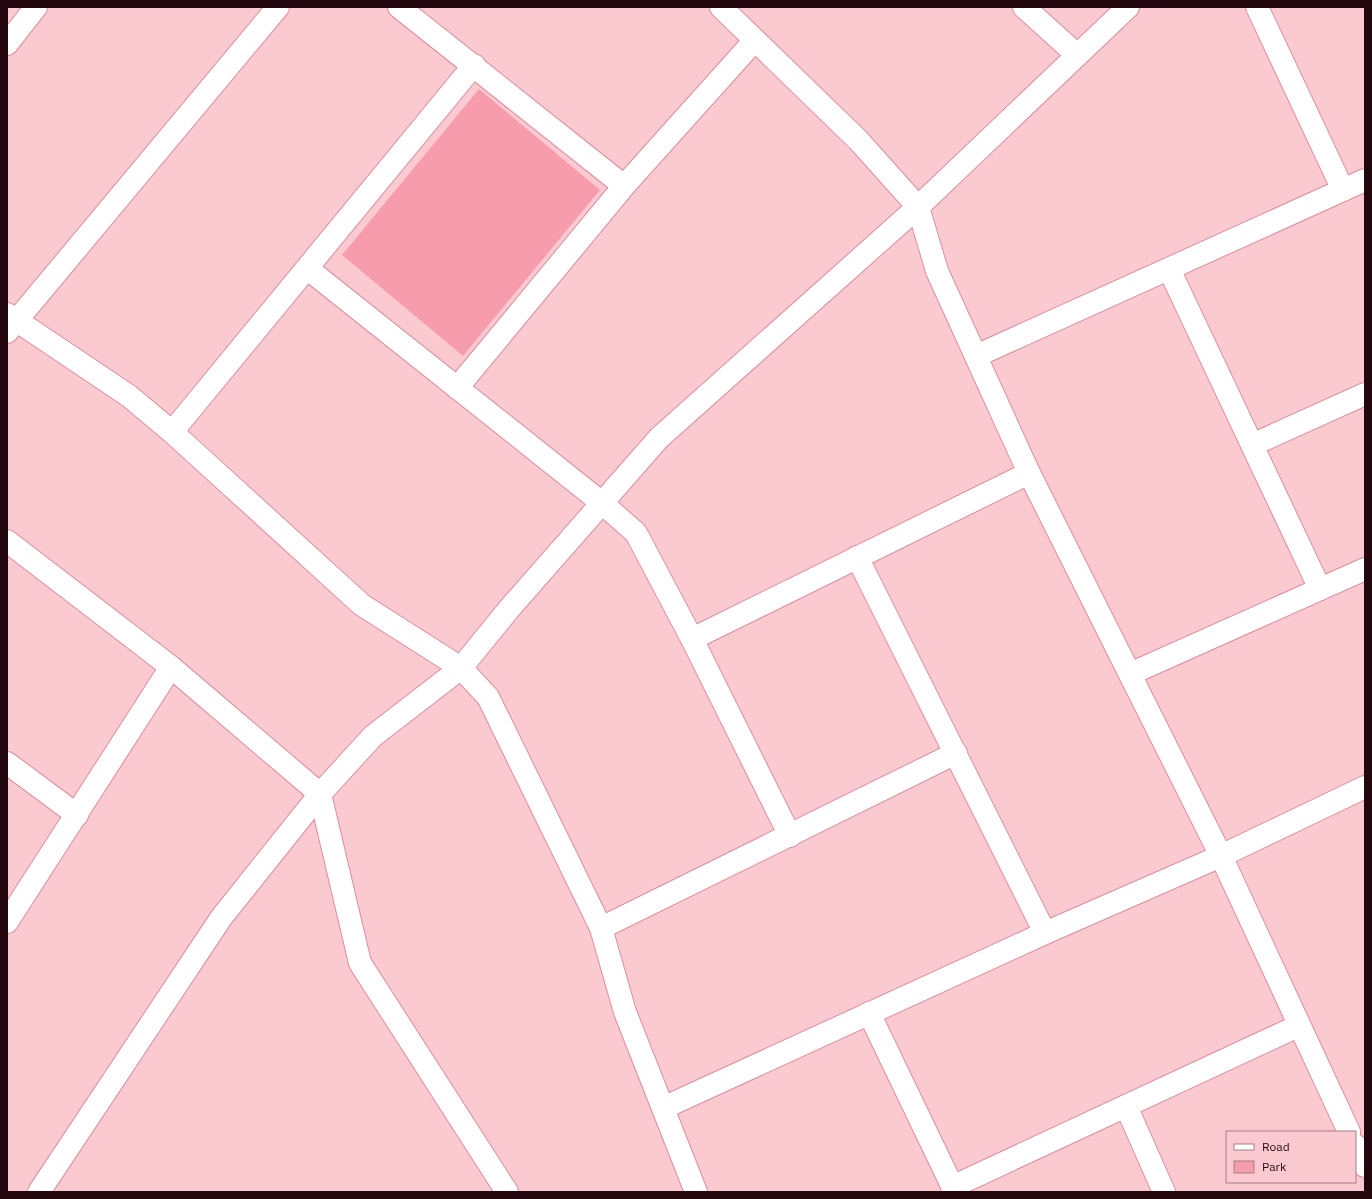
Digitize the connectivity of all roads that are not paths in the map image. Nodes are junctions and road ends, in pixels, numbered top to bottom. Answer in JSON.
{"nodes":[{"id":1,"x":36,"y":7,"type":"edge"},
{"id":2,"x":278,"y":7,"type":"edge"},
{"id":3,"x":399,"y":7,"type":"edge"},
{"id":4,"x":721,"y":7,"type":"edge"},
{"id":5,"x":1024,"y":7,"type":"edge"},
{"id":6,"x":1128,"y":7,"type":"edge"},
{"id":7,"x":1257,"y":7,"type":"edge"},
{"id":8,"x":755,"y":40,"type":"junction"},
{"id":9,"x":7,"y":44,"type":"edge"},
{"id":10,"x":1077,"y":55,"type":"junction"},
{"id":11,"x":474,"y":65,"type":"junction"},
{"id":12,"x":1365,"y":180,"type":"edge"},
{"id":13,"x":624,"y":186,"type":"junction"},
{"id":14,"x":1344,"y":190,"type":"junction"},
{"id":15,"x":918,"y":207,"type":"junction"},
{"id":16,"x":308,"y":269,"type":"junction"},
{"id":17,"x":1169,"y":269,"type":"junction"},
{"id":18,"x":10,"y":322,"type":"edge"},
{"id":19,"x":976,"y":356,"type":"junction"},
{"id":20,"x":457,"y":388,"type":"junction"},
{"id":21,"x":1365,"y":394,"type":"edge"},
{"id":22,"x":172,"y":432,"type":"junction"},
{"id":23,"x":1252,"y":444,"type":"junction"},
{"id":24,"x":1028,"y":473,"type":"junction"},
{"id":25,"x":602,"y":503,"type":"junction"},
{"id":26,"x":7,"y":541,"type":"edge"},
{"id":27,"x":857,"y":557,"type":"junction"},
{"id":28,"x":1365,"y":569,"type":"edge"},
{"id":29,"x":1320,"y":590,"type":"junction"},
{"id":30,"x":692,"y":639,"type":"junction"},
{"id":31,"x":171,"y":667,"type":"junction"},
{"id":32,"x":462,"y":668,"type":"junction"},
{"id":33,"x":1130,"y":674,"type":"junction"},
{"id":34,"x":956,"y":753,"type":"junction"},
{"id":35,"x":7,"y":763,"type":"edge"},
{"id":36,"x":1365,"y":787,"type":"edge"},
{"id":37,"x":320,"y":794,"type":"junction"},
{"id":38,"x":77,"y":814,"type":"junction"},
{"id":39,"x":790,"y":836,"type":"junction"},
{"id":40,"x":1221,"y":856,"type":"junction"},
{"id":41,"x":7,"y":922,"type":"edge"},
{"id":42,"x":601,"y":928,"type":"junction"},
{"id":43,"x":1045,"y":933,"type":"junction"},
{"id":44,"x":869,"y":1013,"type":"junction"},
{"id":45,"x":1298,"y":1026,"type":"junction"},
{"id":46,"x":1126,"y":1106,"type":"junction"},
{"id":47,"x":663,"y":1108,"type":"junction"},
{"id":48,"x":1349,"y":1131,"type":"edge"},
{"id":49,"x":1356,"y":1147,"type":"edge"},
{"id":50,"x":1365,"y":1166,"type":"edge"},
{"id":51,"x":954,"y":1189,"type":"edge"},
{"id":52,"x":504,"y":1191,"type":"edge"},
{"id":53,"x":38,"y":1192,"type":"edge"},
{"id":54,"x":696,"y":1192,"type":"edge"},
{"id":55,"x":1164,"y":1192,"type":"edge"}],
"edges":[{"from":1,"to":9,"type":"street"},
{"from":2,"to":18,"type":"street"},
{"from":3,"to":11,"type":"street"},
{"from":4,"to":8,"type":"street"},
{"from":5,"to":10,"type":"street"},
{"from":6,"to":10,"type":"street"},
{"from":7,"to":14,"type":"street"},
{"from":8,"to":13,"type":"street"},
{"from":8,"to":15,"type":"street"},
{"from":10,"to":15,"type":"street"},
{"from":11,"to":13,"type":"street"},
{"from":11,"to":16,"type":"street"},
{"from":12,"to":14,"type":"street"},
{"from":13,"to":20,"type":"street"},
{"from":14,"to":17,"type":"street"},
{"from":15,"to":19,"type":"street"},
{"from":15,"to":25,"type":"street"},
{"from":16,"to":20,"type":"street"},
{"from":16,"to":22,"type":"street"},
{"from":17,"to":19,"type":"street"},
{"from":17,"to":23,"type":"street"},
{"from":18,"to":22,"type":"street"},
{"from":19,"to":24,"type":"street"},
{"from":20,"to":25,"type":"street"},
{"from":21,"to":23,"type":"street"},
{"from":22,"to":32,"type":"street"},
{"from":23,"to":29,"type":"street"},
{"from":24,"to":27,"type":"street"},
{"from":24,"to":33,"type":"street"},
{"from":25,"to":30,"type":"street"},
{"from":25,"to":32,"type":"street"},
{"from":26,"to":31,"type":"street"},
{"from":27,"to":30,"type":"street"},
{"from":27,"to":34,"type":"street"},
{"from":28,"to":29,"type":"street"},
{"from":29,"to":33,"type":"street"},
{"from":30,"to":39,"type":"street"},
{"from":31,"to":37,"type":"street"},
{"from":31,"to":38,"type":"street"},
{"from":32,"to":37,"type":"street"},
{"from":32,"to":42,"type":"street"},
{"from":33,"to":40,"type":"street"},
{"from":34,"to":39,"type":"street"},
{"from":34,"to":43,"type":"street"},
{"from":35,"to":38,"type":"street"},
{"from":36,"to":40,"type":"street"},
{"from":37,"to":52,"type":"street"},
{"from":37,"to":53,"type":"street"},
{"from":38,"to":41,"type":"street"},
{"from":39,"to":42,"type":"street"},
{"from":40,"to":43,"type":"street"},
{"from":40,"to":45,"type":"street"},
{"from":42,"to":47,"type":"street"},
{"from":43,"to":44,"type":"street"},
{"from":44,"to":47,"type":"street"},
{"from":44,"to":51,"type":"street"},
{"from":45,"to":46,"type":"street"},
{"from":45,"to":48,"type":"street"},
{"from":46,"to":51,"type":"street"},
{"from":46,"to":55,"type":"street"},
{"from":47,"to":54,"type":"street"},
{"from":49,"to":50,"type":"street"}]}
